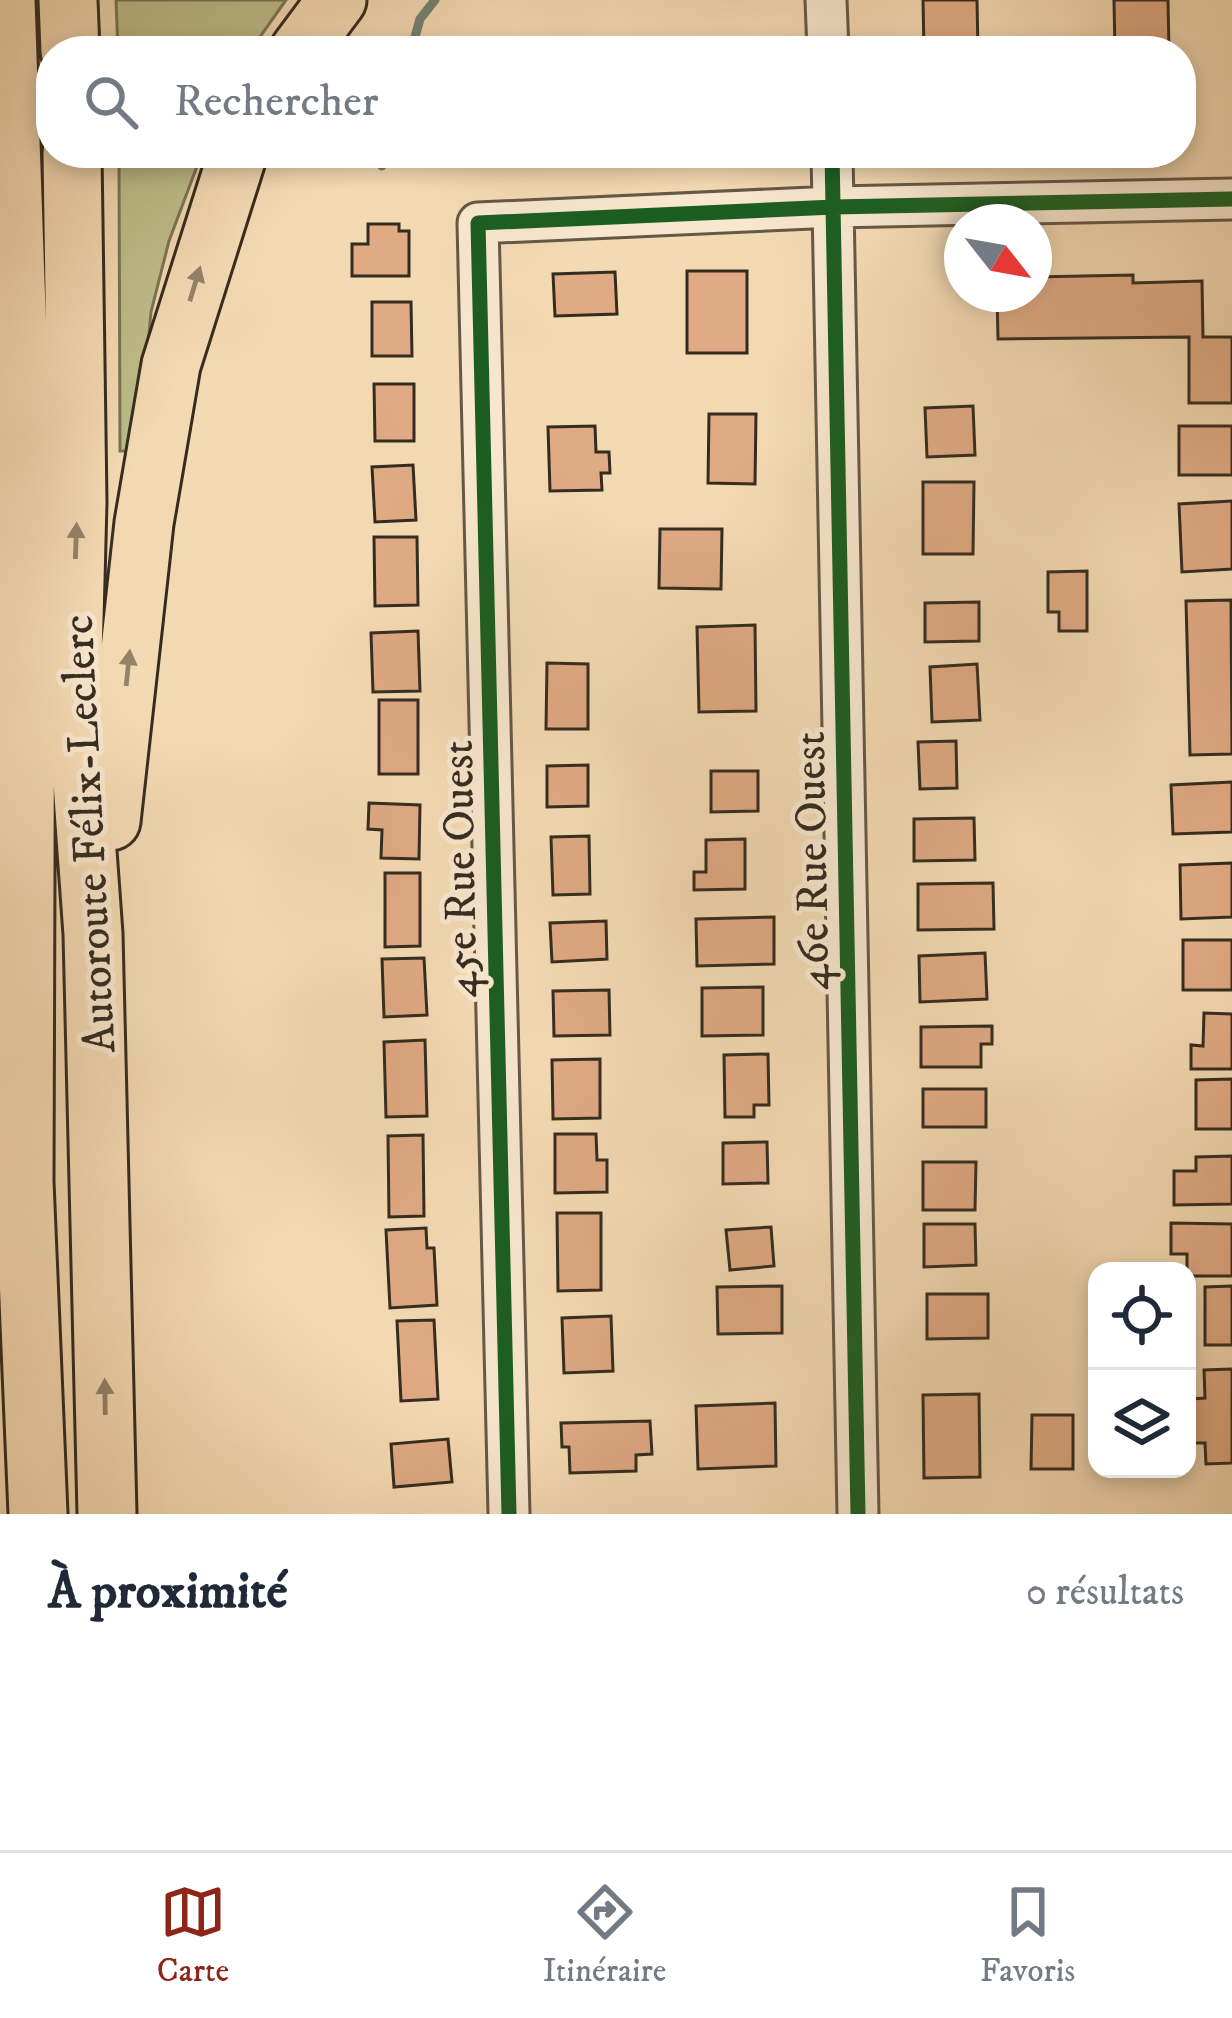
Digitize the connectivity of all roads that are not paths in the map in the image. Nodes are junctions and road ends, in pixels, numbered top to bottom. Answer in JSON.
{"nodes":[{"id":1,"x":6,"y":0,"type":"edge"},
{"id":2,"x":68,"y":0,"type":"edge"},
{"id":3,"x":338,"y":0,"type":"edge"},
{"id":4,"x":826,"y":0,"type":"edge"},
{"id":5,"x":69,"y":36,"type":"edge"},
{"id":6,"x":310,"y":36,"type":"edge"},
{"id":7,"x":827,"y":36,"type":"edge"},
{"id":8,"x":72,"y":168,"type":"edge"},
{"id":9,"x":233,"y":168,"type":"edge"},
{"id":10,"x":833,"y":168,"type":"edge"},
{"id":11,"x":1232,"y":199,"type":"edge"},
{"id":12,"x":834,"y":207,"type":"junction"},
{"id":13,"x":0,"y":939,"type":"edge"},
{"id":14,"x":100,"y":1119,"type":"junction"},
{"id":15,"x":24,"y":1182,"type":"junction"},
{"id":16,"x":38,"y":1514,"type":"edge"},
{"id":17,"x":107,"y":1514,"type":"edge"},
{"id":18,"x":509,"y":1514,"type":"edge"},
{"id":19,"x":859,"y":1514,"type":"edge"}],
"edges":[{"from":1,"to":15,"type":"highway","name":"Autoroute Félix-Leclerc"},
{"from":2,"to":5,"type":"highway"},
{"from":3,"to":6,"type":"highway"},
{"from":4,"to":7,"type":"street"},
{"from":14,"to":8,"type":"highway","name":"Autoroute Félix-Leclerc","one_way":true},
{"from":14,"to":9,"type":"highway","one_way":true},
{"from":10,"to":12,"type":"street","name":"46e Rue Ouest"},
{"from":11,"to":12,"type":"street"},
{"from":12,"to":18,"type":"street","name":"45e Rue Ouest"},
{"from":12,"to":19,"type":"street","name":"46e Rue Ouest"},
{"from":13,"to":15,"type":"highway"},
{"from":17,"to":14,"type":"highway","name":"Autoroute Félix-Leclerc","one_way":true},
{"from":15,"to":16,"type":"highway","name":"Autoroute Félix-Leclerc"}]}
